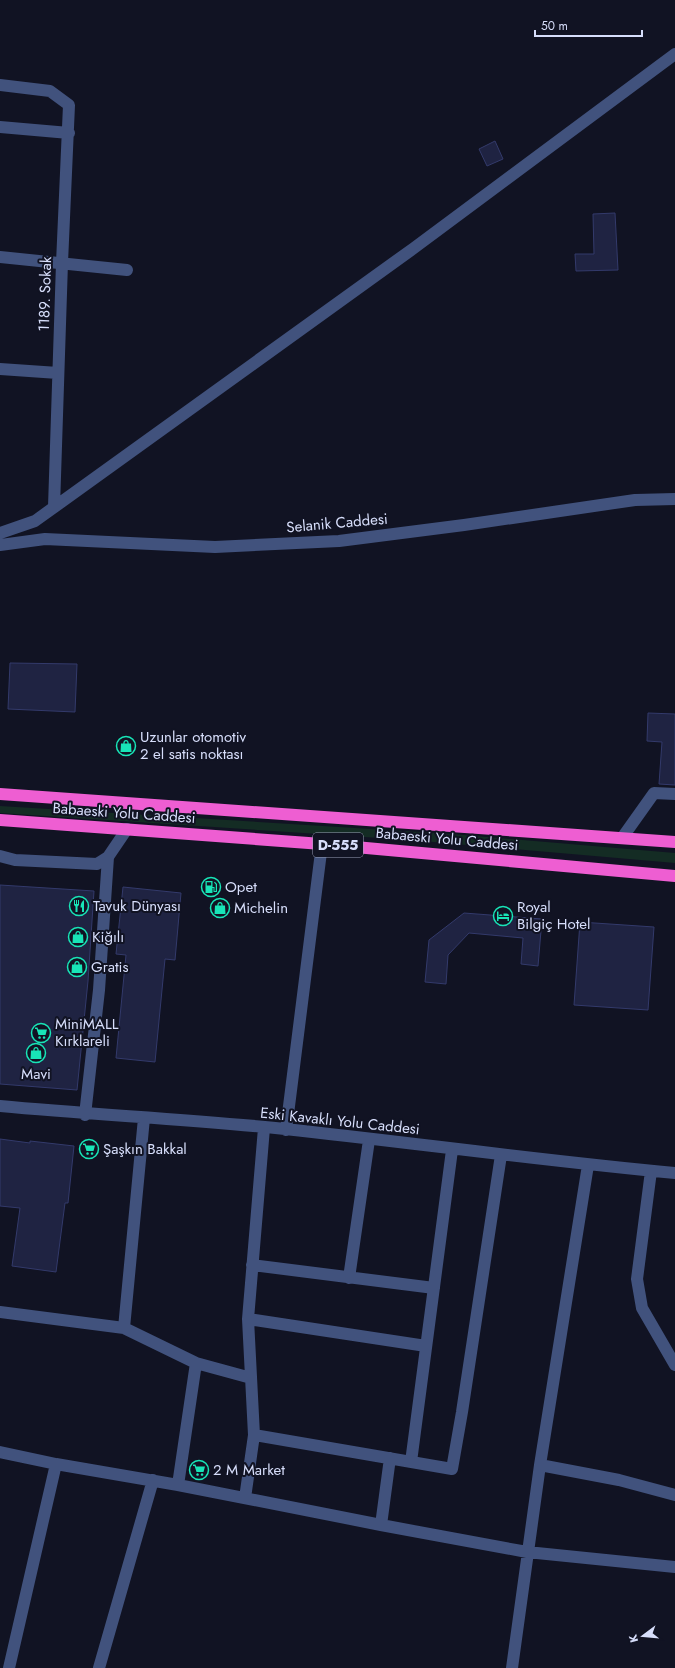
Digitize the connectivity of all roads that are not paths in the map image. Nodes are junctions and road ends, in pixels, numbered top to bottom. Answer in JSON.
{"nodes":[{"id":1,"x":675,"y":54,"type":"edge"},
{"id":2,"x":0,"y":85,"type":"edge"},
{"id":3,"x":0,"y":127,"type":"edge"},
{"id":4,"x":69,"y":133,"type":"junction"},
{"id":5,"x":0,"y":257,"type":"edge"},
{"id":6,"x":62,"y":263,"type":"junction"},
{"id":7,"x":126,"y":270,"type":"dead end"},
{"id":8,"x":0,"y":369,"type":"edge"},
{"id":9,"x":58,"y":373,"type":"junction"},
{"id":10,"x":675,"y":499,"type":"edge"},
{"id":11,"x":54,"y":507,"type":"junction"},
{"id":12,"x":0,"y":533,"type":"edge"},
{"id":13,"x":0,"y":545,"type":"edge"},
{"id":14,"x":0,"y":794,"type":"edge"},
{"id":15,"x":675,"y":794,"type":"edge"},
{"id":16,"x":0,"y":820,"type":"edge"},
{"id":17,"x":127,"y":829,"type":"junction"},
{"id":18,"x":622,"y":838,"type":"junction"},
{"id":19,"x":675,"y":842,"type":"edge"},
{"id":20,"x":322,"y":844,"type":"junction"},
{"id":21,"x":0,"y":856,"type":"edge"},
{"id":22,"x":108,"y":857,"type":"junction"},
{"id":23,"x":675,"y":876,"type":"edge"},
{"id":24,"x":0,"y":1106,"type":"edge"},
{"id":25,"x":85,"y":1114,"type":"junction"},
{"id":26,"x":144,"y":1118,"type":"junction"},
{"id":27,"x":264,"y":1128,"type":"junction"},
{"id":28,"x":286,"y":1130,"type":"junction"},
{"id":29,"x":369,"y":1140,"type":"junction"},
{"id":30,"x":452,"y":1150,"type":"junction"},
{"id":31,"x":501,"y":1155,"type":"junction"},
{"id":32,"x":588,"y":1165,"type":"junction"},
{"id":33,"x":651,"y":1171,"type":"junction"},
{"id":34,"x":675,"y":1173,"type":"edge"},
{"id":35,"x":252,"y":1265,"type":"junction"},
{"id":36,"x":349,"y":1278,"type":"junction"},
{"id":37,"x":434,"y":1288,"type":"junction"},
{"id":38,"x":0,"y":1312,"type":"edge"},
{"id":39,"x":248,"y":1319,"type":"junction"},
{"id":40,"x":124,"y":1328,"type":"junction"},
{"id":41,"x":426,"y":1346,"type":"junction"},
{"id":42,"x":196,"y":1363,"type":"junction"},
{"id":43,"x":675,"y":1365,"type":"edge"},
{"id":44,"x":251,"y":1378,"type":"junction"},
{"id":45,"x":254,"y":1435,"type":"junction"},
{"id":46,"x":0,"y":1452,"type":"edge"},
{"id":47,"x":390,"y":1458,"type":"junction"},
{"id":48,"x":411,"y":1462,"type":"junction"},
{"id":49,"x":56,"y":1464,"type":"junction"},
{"id":50,"x":540,"y":1465,"type":"junction"},
{"id":51,"x":153,"y":1480,"type":"junction"},
{"id":52,"x":178,"y":1485,"type":"junction"},
{"id":53,"x":675,"y":1495,"type":"edge"},
{"id":54,"x":245,"y":1498,"type":"junction"},
{"id":55,"x":381,"y":1525,"type":"junction"},
{"id":56,"x":527,"y":1552,"type":"junction"},
{"id":57,"x":675,"y":1567,"type":"edge"},
{"id":58,"x":9,"y":1668,"type":"edge"},
{"id":59,"x":99,"y":1668,"type":"edge"},
{"id":60,"x":512,"y":1668,"type":"edge"}],
"edges":[{"from":1,"to":11,"type":"street"},
{"from":2,"to":4,"type":"street","name":"1189. Sokak"},
{"from":3,"to":4,"type":"street"},
{"from":4,"to":6,"type":"street","name":"1189. Sokak"},
{"from":5,"to":6,"type":"street"},
{"from":6,"to":7,"type":"street"},
{"from":6,"to":9,"type":"street","name":"1189. Sokak"},
{"from":8,"to":9,"type":"street"},
{"from":9,"to":11,"type":"street","name":"1189. Sokak"},
{"from":10,"to":13,"type":"street","name":"Selanik Caddesi"},
{"from":11,"to":12,"type":"street"},
{"from":14,"to":18,"type":"highway","name":"Babaeski Yolu Caddesi","number":"D-555"},
{"from":15,"to":18,"type":"street"},
{"from":16,"to":17,"type":"highway","name":"Babaeski Yolu Caddesi","number":"D-555"},
{"from":17,"to":20,"type":"highway","name":"Babaeski Yolu Caddesi","number":"D-555"},
{"from":17,"to":22,"type":"street"},
{"from":18,"to":19,"type":"highway","name":"Babaeski Yolu Caddesi","number":"D-555"},
{"from":20,"to":23,"type":"highway","name":"Babaeski Yolu Caddesi","number":"D-555"},
{"from":20,"to":28,"type":"street"},
{"from":21,"to":22,"type":"street"},
{"from":22,"to":25,"type":"street"},
{"from":24,"to":25,"type":"street","name":"Eski Kavaklı Yolu Caddesi"},
{"from":25,"to":26,"type":"street","name":"Eski Kavaklı Yolu Caddesi"},
{"from":26,"to":27,"type":"street","name":"Eski Kavaklı Yolu Caddesi"},
{"from":26,"to":40,"type":"street"},
{"from":27,"to":28,"type":"street","name":"Eski Kavaklı Yolu Caddesi"},
{"from":27,"to":35,"type":"street"},
{"from":28,"to":29,"type":"street","name":"Eski Kavaklı Yolu Caddesi"},
{"from":29,"to":30,"type":"street","name":"Eski Kavaklı Yolu Caddesi"},
{"from":29,"to":36,"type":"street"},
{"from":30,"to":31,"type":"street","name":"Eski Kavaklı Yolu Caddesi"},
{"from":30,"to":37,"type":"street"},
{"from":31,"to":32,"type":"street","name":"Eski Kavaklı Yolu Caddesi"},
{"from":31,"to":48,"type":"street"},
{"from":32,"to":33,"type":"street","name":"Eski Kavaklı Yolu Caddesi"},
{"from":32,"to":50,"type":"street"},
{"from":33,"to":34,"type":"street","name":"Eski Kavaklı Yolu Caddesi"},
{"from":33,"to":43,"type":"street"},
{"from":35,"to":36,"type":"street"},
{"from":35,"to":39,"type":"street"},
{"from":36,"to":37,"type":"street"},
{"from":37,"to":41,"type":"street"},
{"from":38,"to":40,"type":"street"},
{"from":39,"to":41,"type":"street"},
{"from":39,"to":44,"type":"street"},
{"from":40,"to":42,"type":"street"},
{"from":41,"to":48,"type":"street"},
{"from":42,"to":44,"type":"street"},
{"from":42,"to":52,"type":"street"},
{"from":44,"to":45,"type":"street"},
{"from":45,"to":47,"type":"street"},
{"from":45,"to":54,"type":"street"},
{"from":46,"to":49,"type":"street"},
{"from":47,"to":48,"type":"street"},
{"from":47,"to":55,"type":"street"},
{"from":49,"to":51,"type":"street"},
{"from":49,"to":58,"type":"street"},
{"from":50,"to":53,"type":"street"},
{"from":50,"to":56,"type":"street"},
{"from":51,"to":52,"type":"street"},
{"from":51,"to":59,"type":"street"},
{"from":52,"to":54,"type":"street"},
{"from":54,"to":55,"type":"street"},
{"from":55,"to":56,"type":"street"},
{"from":56,"to":57,"type":"street"},
{"from":56,"to":60,"type":"street"}]}
